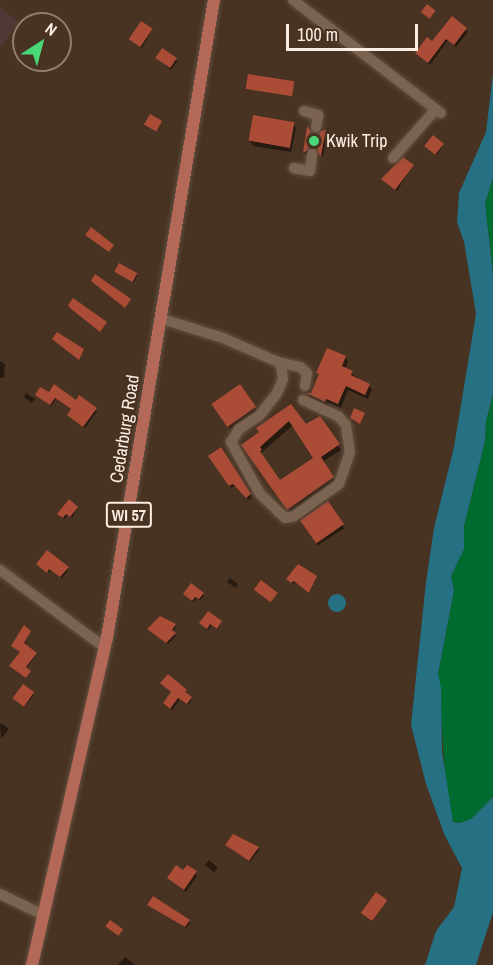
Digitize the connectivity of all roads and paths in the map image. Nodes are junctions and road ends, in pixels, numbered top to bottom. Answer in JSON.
{"nodes":[{"id":1,"x":214,"y":0,"type":"edge"},
{"id":2,"x":293,"y":0,"type":"edge"},
{"id":3,"x":304,"y":111,"type":"dead end"},
{"id":4,"x":316,"y":128,"type":"tunnel mouth"},
{"id":5,"x":312,"y":154,"type":"tunnel mouth"},
{"id":6,"x":393,"y":158,"type":"dead end"},
{"id":7,"x":294,"y":168,"type":"dead end"},
{"id":8,"x":162,"y":319,"type":"junction"},
{"id":9,"x":278,"y":362,"type":"junction"},
{"id":10,"x":0,"y":570,"type":"edge"},
{"id":11,"x":105,"y":647,"type":"junction"},
{"id":12,"x":0,"y":894,"type":"edge"},
{"id":13,"x":43,"y":915,"type":"junction"},
{"id":14,"x":32,"y":965,"type":"edge"}],
"edges":[{"from":1,"to":8,"type":"main road","name":"Cedarburg Road","number":"WI 57"},
{"from":2,"to":6,"type":"street"},
{"from":3,"to":4,"type":"street"},
{"from":5,"to":7,"type":"street"},
{"from":8,"to":9,"type":"street"},
{"from":8,"to":11,"type":"main road","name":"Cedarburg Road","number":"WI 57"},
{"from":9,"to":9,"type":"street"},
{"from":10,"to":11,"type":"street"},
{"from":11,"to":13,"type":"main road","name":"Cedarburg Road","number":"WI 57"},
{"from":12,"to":13,"type":"street"},
{"from":13,"to":14,"type":"main road","name":"Cedarburg Road","number":"WI 57"}]}
